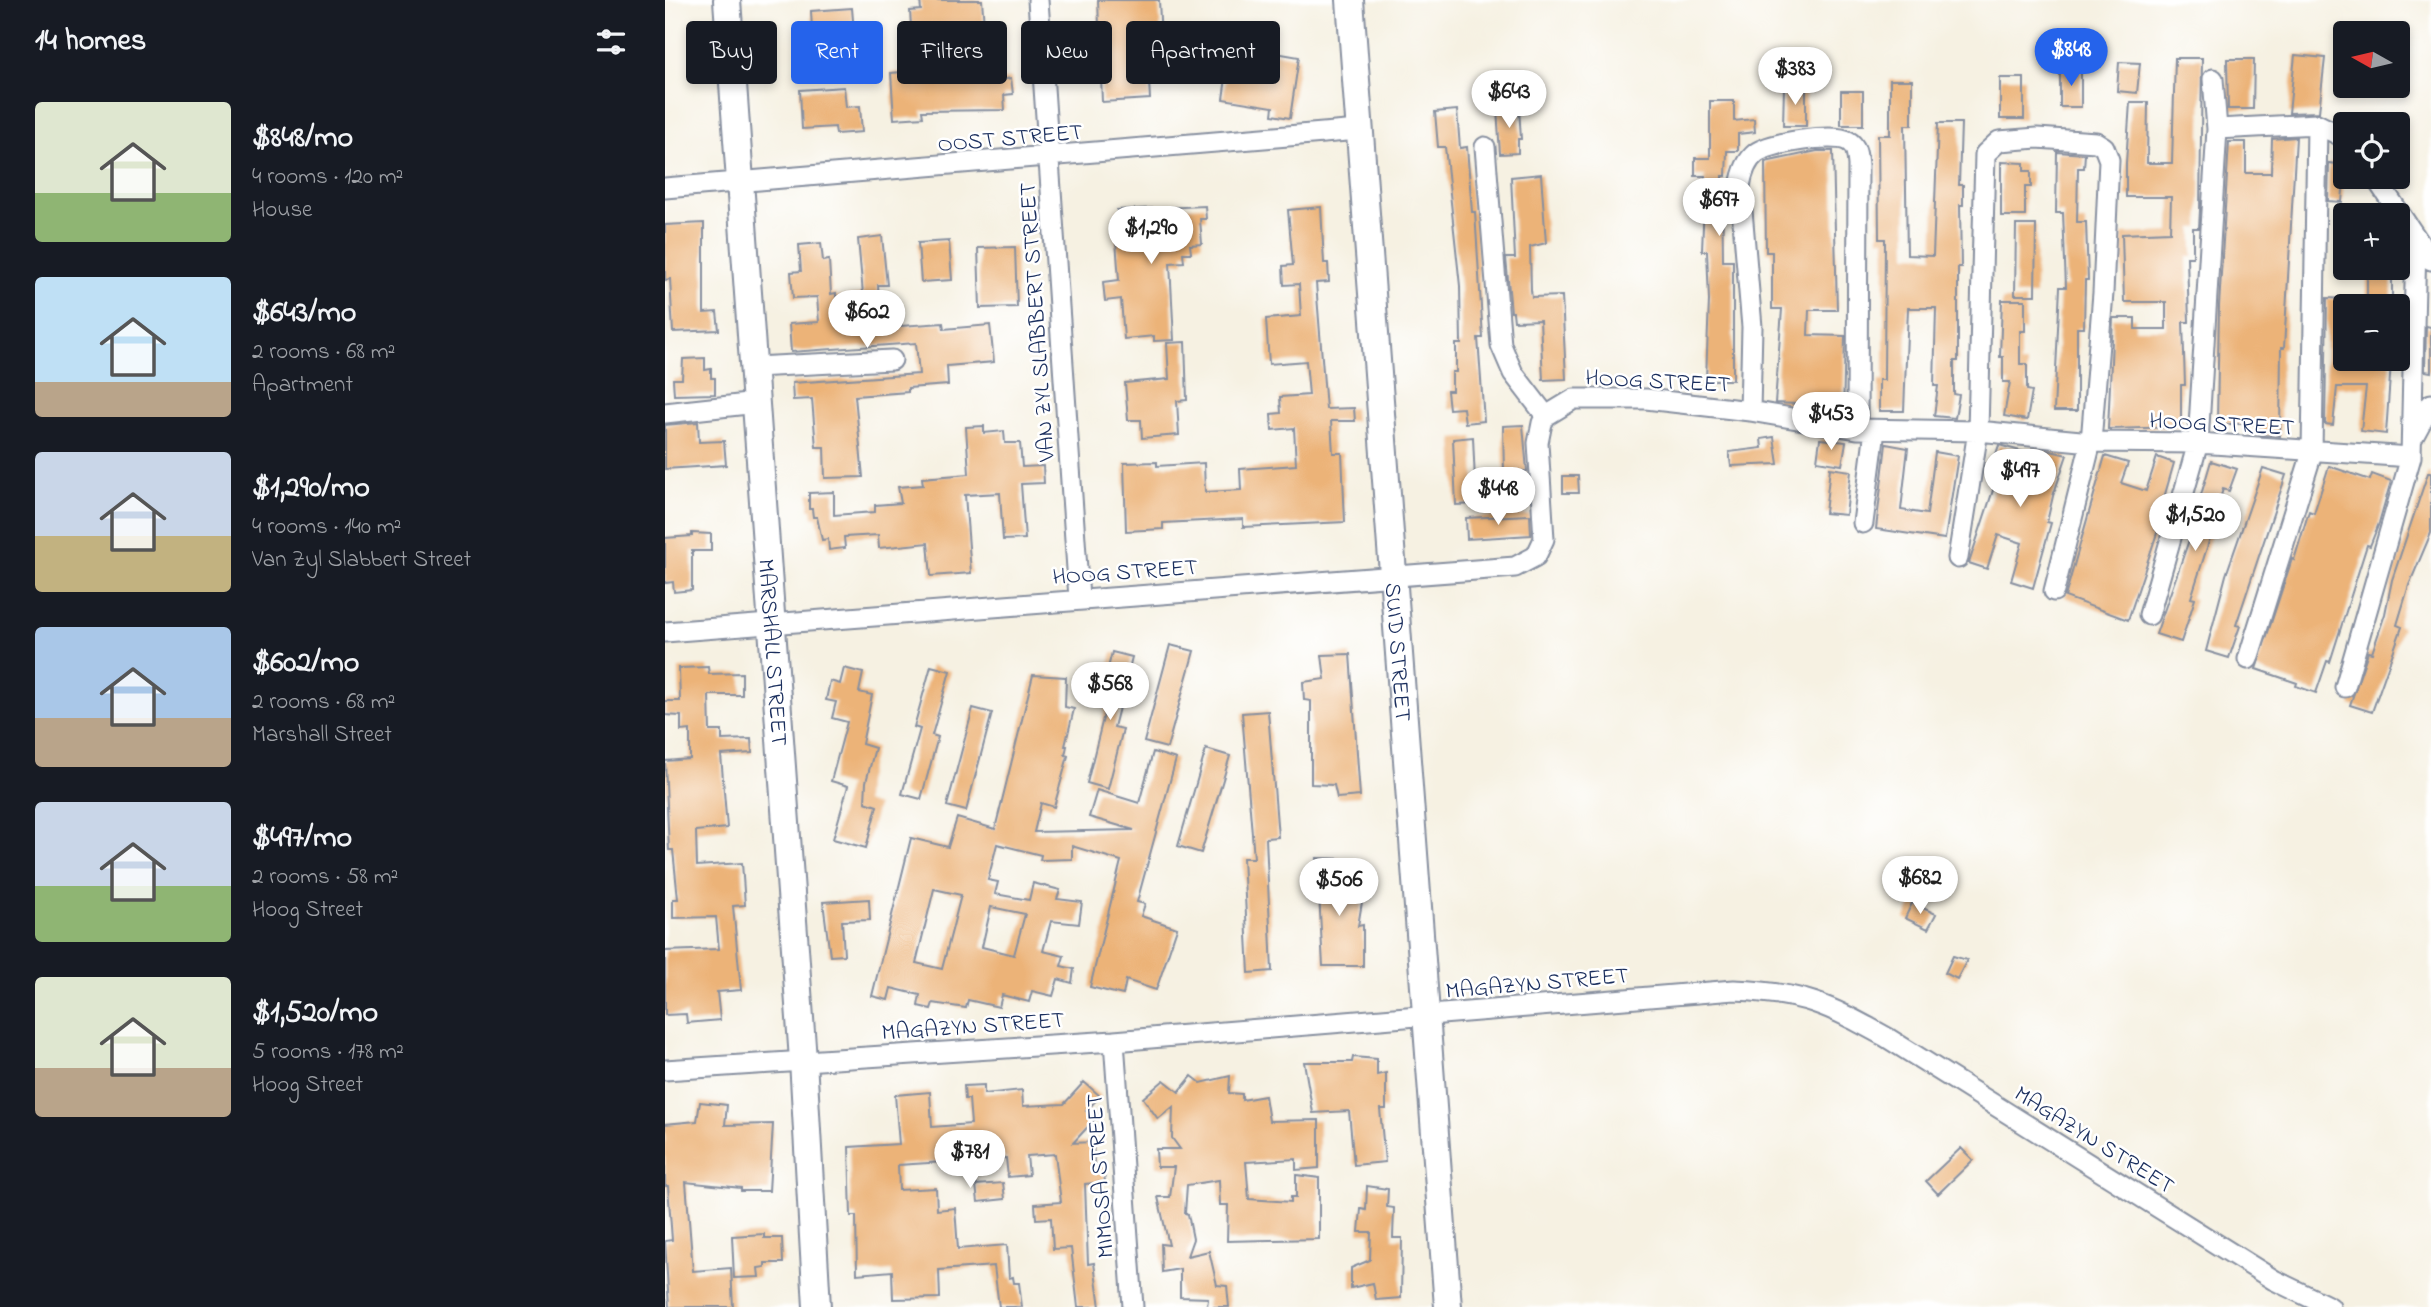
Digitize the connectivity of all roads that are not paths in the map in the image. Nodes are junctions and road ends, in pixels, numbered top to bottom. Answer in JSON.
{"nodes":[{"id":1,"x":727,"y":0,"type":"edge"},
{"id":2,"x":1038,"y":0,"type":"edge"},
{"id":3,"x":1350,"y":0,"type":"edge"},
{"id":4,"x":2213,"y":79,"type":"dead end"},
{"id":5,"x":2317,"y":124,"type":"junction"},
{"id":6,"x":2217,"y":129,"type":"junction"},
{"id":7,"x":1359,"y":130,"type":"junction"},
{"id":8,"x":2333,"y":132,"type":"edge"},
{"id":9,"x":1485,"y":147,"type":"dead end"},
{"id":10,"x":1051,"y":158,"type":"junction"},
{"id":11,"x":740,"y":184,"type":"junction"},
{"id":12,"x":665,"y":188,"type":"edge"},
{"id":13,"x":2383,"y":189,"type":"edge"},
{"id":14,"x":2416,"y":241,"type":"junction"},
{"id":15,"x":2431,"y":260,"type":"edge"},
{"id":16,"x":892,"y":360,"type":"dead end"},
{"id":17,"x":754,"y":367,"type":"junction"},
{"id":18,"x":757,"y":403,"type":"junction"},
{"id":19,"x":2431,"y":404,"type":"edge"},
{"id":20,"x":1750,"y":411,"type":"junction"},
{"id":21,"x":665,"y":413,"type":"edge"},
{"id":22,"x":1546,"y":416,"type":"junction"},
{"id":23,"x":1866,"y":430,"type":"junction"},
{"id":24,"x":1978,"y":431,"type":"junction"},
{"id":25,"x":2091,"y":442,"type":"junction"},
{"id":26,"x":2198,"y":443,"type":"junction"},
{"id":27,"x":2411,"y":450,"type":"junction"},
{"id":28,"x":2312,"y":453,"type":"junction"},
{"id":29,"x":1863,"y":523,"type":"dead end"},
{"id":30,"x":1958,"y":558,"type":"dead end"},
{"id":31,"x":1394,"y":575,"type":"junction"},
{"id":32,"x":2054,"y":591,"type":"dead end"},
{"id":33,"x":1079,"y":598,"type":"junction"},
{"id":34,"x":2149,"y":615,"type":"dead end"},
{"id":35,"x":773,"y":625,"type":"junction"},
{"id":36,"x":665,"y":632,"type":"edge"},
{"id":37,"x":2248,"y":659,"type":"dead end"},
{"id":38,"x":2344,"y":687,"type":"dead end"},
{"id":39,"x":1429,"y":1017,"type":"junction"},
{"id":40,"x":1114,"y":1041,"type":"junction"},
{"id":41,"x":803,"y":1060,"type":"junction"},
{"id":42,"x":665,"y":1070,"type":"edge"},
{"id":43,"x":817,"y":1307,"type":"edge"},
{"id":44,"x":1133,"y":1307,"type":"edge"},
{"id":45,"x":1448,"y":1307,"type":"edge"},
{"id":46,"x":2330,"y":1307,"type":"edge"}],
"edges":[{"from":1,"to":11,"type":"street","name":"MARSHALL STREET"},
{"from":2,"to":10,"type":"street","name":"VAN ZYL SLABBERT STREET"},
{"from":3,"to":7,"type":"street","name":"SUID STREET"},
{"from":4,"to":6,"type":"street"},
{"from":5,"to":6,"type":"street"},
{"from":5,"to":8,"type":"street"},
{"from":5,"to":28,"type":"street"},
{"from":6,"to":26,"type":"street"},
{"from":7,"to":10,"type":"street","name":"OOST STREET"},
{"from":7,"to":31,"type":"street","name":"SUID STREET"},
{"from":9,"to":22,"type":"street"},
{"from":10,"to":11,"type":"street","name":"OOST STREET"},
{"from":10,"to":33,"type":"street","name":"VAN ZYL SLABBERT STREET"},
{"from":11,"to":12,"type":"street","name":"OOST STREET"},
{"from":11,"to":17,"type":"street","name":"MARSHALL STREET"},
{"from":13,"to":14,"type":"street"},
{"from":14,"to":15,"type":"street"},
{"from":14,"to":27,"type":"street"},
{"from":16,"to":17,"type":"street"},
{"from":17,"to":18,"type":"street","name":"MARSHALL STREET"},
{"from":18,"to":21,"type":"street"},
{"from":18,"to":35,"type":"street","name":"MARSHALL STREET"},
{"from":19,"to":27,"type":"street"},
{"from":20,"to":22,"type":"street","name":"HOOG STREET"},
{"from":20,"to":23,"type":"street","name":"HOOG STREET"},
{"from":20,"to":23,"type":"street"},
{"from":22,"to":31,"type":"street","name":"HOOG STREET"},
{"from":23,"to":24,"type":"street","name":"HOOG STREET"},
{"from":23,"to":29,"type":"street"},
{"from":24,"to":25,"type":"street","name":"HOOG STREET"},
{"from":24,"to":25,"type":"street"},
{"from":24,"to":30,"type":"street"},
{"from":25,"to":26,"type":"street","name":"HOOG STREET"},
{"from":25,"to":32,"type":"street"},
{"from":26,"to":28,"type":"street","name":"HOOG STREET"},
{"from":26,"to":34,"type":"street"},
{"from":27,"to":28,"type":"street","name":"HOOG STREET"},
{"from":27,"to":38,"type":"street"},
{"from":28,"to":37,"type":"street"},
{"from":31,"to":33,"type":"street","name":"HOOG STREET"},
{"from":31,"to":39,"type":"street","name":"SUID STREET"},
{"from":33,"to":35,"type":"street","name":"HOOG STREET"},
{"from":35,"to":36,"type":"street","name":"HOOG STREET"},
{"from":35,"to":41,"type":"street","name":"MARSHALL STREET"},
{"from":39,"to":40,"type":"street","name":"MAGAZYN STREET"},
{"from":39,"to":45,"type":"street","name":"SUID STREET"},
{"from":39,"to":46,"type":"street","name":"MAGAZYN STREET"},
{"from":40,"to":41,"type":"street","name":"MAGAZYN STREET"},
{"from":40,"to":44,"type":"street","name":"MIMOSA STREET"},
{"from":41,"to":42,"type":"street","name":"MAGAZYN STREET"},
{"from":41,"to":43,"type":"street","name":"MARSHALL STREET"}]}
